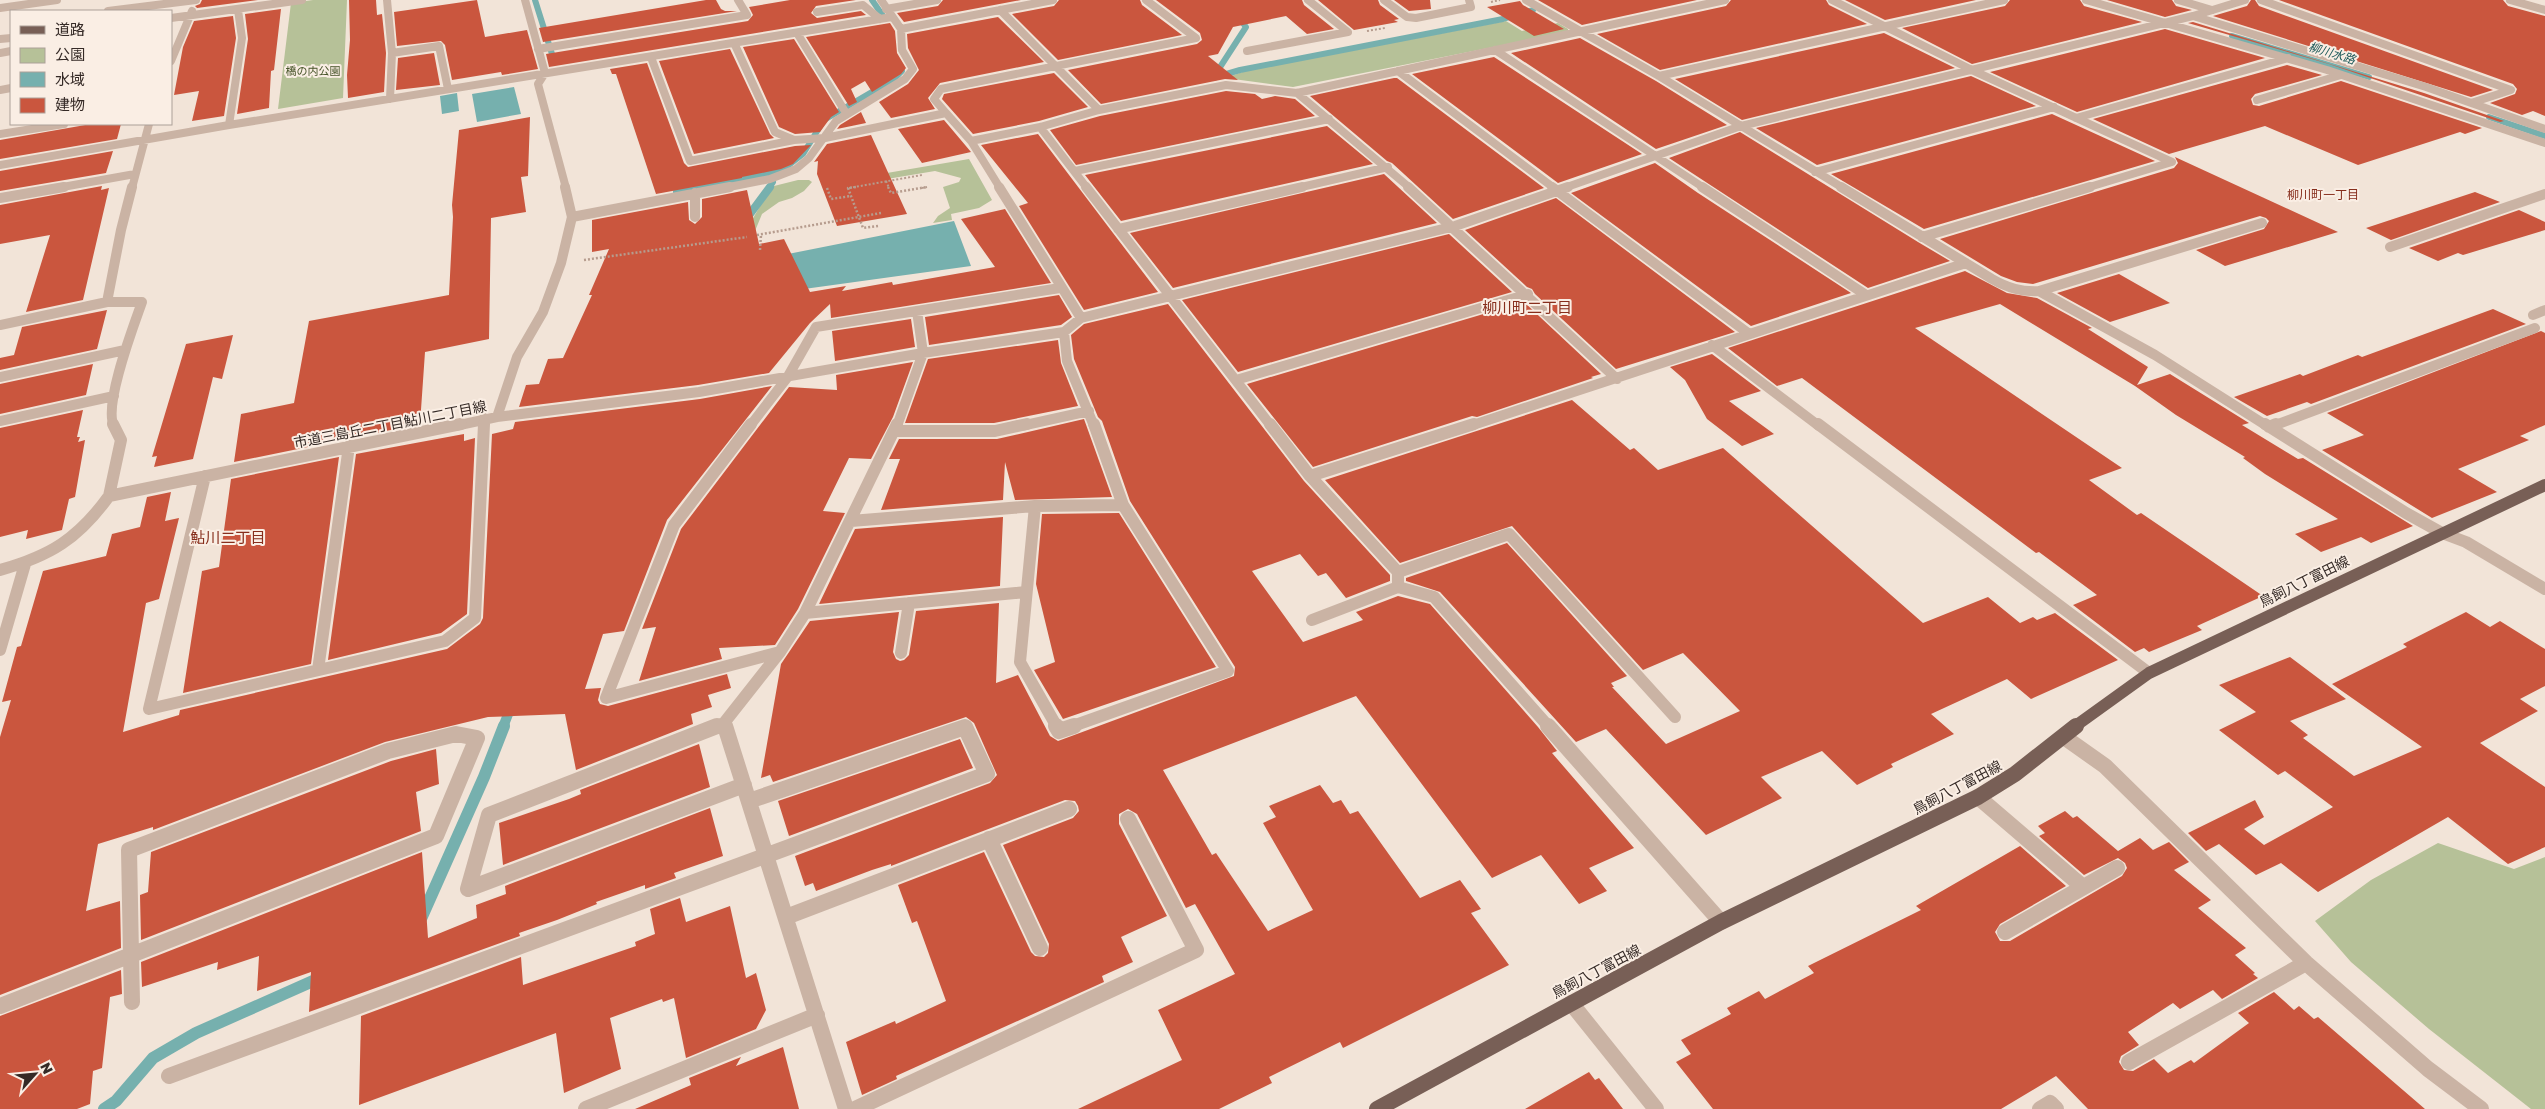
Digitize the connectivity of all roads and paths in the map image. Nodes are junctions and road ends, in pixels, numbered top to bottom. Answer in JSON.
{"nodes":[{"id":1,"x":57,"y":0,"type":"edge"},
{"id":2,"x":197,"y":0,"type":"edge"},
{"id":3,"x":302,"y":0,"type":"edge"},
{"id":4,"x":387,"y":0,"type":"edge"},
{"id":5,"x":525,"y":0,"type":"edge"},
{"id":6,"x":738,"y":0,"type":"edge"},
{"id":7,"x":937,"y":0,"type":"edge"},
{"id":8,"x":1053,"y":0,"type":"edge"},
{"id":9,"x":1146,"y":0,"type":"edge"},
{"id":10,"x":1308,"y":0,"type":"edge"},
{"id":11,"x":1384,"y":0,"type":"edge"},
{"id":12,"x":1469,"y":0,"type":"edge"},
{"id":13,"x":1526,"y":0,"type":"edge"},
{"id":14,"x":1725,"y":0,"type":"edge"},
{"id":15,"x":1832,"y":0,"type":"edge"},
{"id":16,"x":2004,"y":0,"type":"edge"},
{"id":17,"x":2086,"y":0,"type":"edge"},
{"id":18,"x":2178,"y":0,"type":"edge"},
{"id":19,"x":2245,"y":0,"type":"edge"},
{"id":20,"x":2261,"y":0,"type":"edge"},
{"id":21,"x":2510,"y":0,"type":"edge"},
{"id":22,"x":0,"y":8,"type":"edge"},
{"id":23,"x":886,"y":9,"type":"edge"},
{"id":24,"x":116,"y":10,"type":"edge"},
{"id":25,"x":238,"y":10,"type":"junction"},
{"id":26,"x":1000,"y":10,"type":"junction"},
{"id":27,"x":2212,"y":10,"type":"junction"},
{"id":28,"x":2545,"y":10,"type":"edge"},
{"id":29,"x":817,"y":12,"type":"dead end"},
{"id":30,"x":190,"y":16,"type":"junction"},
{"id":31,"x":1407,"y":17,"type":"junction"},
{"id":32,"x":2190,"y":17,"type":"junction"},
{"id":33,"x":172,"y":18,"type":"edge"},
{"id":34,"x":880,"y":19,"type":"junction"},
{"id":35,"x":2169,"y":22,"type":"junction"},
{"id":36,"x":1886,"y":26,"type":"junction"},
{"id":37,"x":901,"y":29,"type":"junction"},
{"id":38,"x":1583,"y":31,"type":"junction"},
{"id":39,"x":1348,"y":32,"type":"junction"},
{"id":40,"x":797,"y":33,"type":"junction"},
{"id":41,"x":735,"y":45,"type":"dead end"},
{"id":42,"x":538,"y":49,"type":"junction"},
{"id":43,"x":1494,"y":50,"type":"junction"},
{"id":44,"x":1247,"y":51,"type":"dead end"},
{"id":45,"x":392,"y":53,"type":"junction"},
{"id":46,"x":172,"y":57,"type":"edge"},
{"id":47,"x":2288,"y":58,"type":"junction"},
{"id":48,"x":652,"y":60,"type":"dead end"},
{"id":49,"x":1055,"y":66,"type":"junction"},
{"id":50,"x":1398,"y":71,"type":"junction"},
{"id":51,"x":1974,"y":71,"type":"junction"},
{"id":52,"x":545,"y":73,"type":"junction"},
{"id":53,"x":2340,"y":75,"type":"junction"},
{"id":54,"x":1659,"y":76,"type":"junction"},
{"id":55,"x":448,"y":89,"type":"junction"},
{"id":56,"x":1297,"y":93,"type":"junction"},
{"id":57,"x":390,"y":99,"type":"junction"},
{"id":58,"x":2257,"y":100,"type":"dead end"},
{"id":59,"x":2471,"y":103,"type":"junction"},
{"id":60,"x":2054,"y":107,"type":"junction"},
{"id":61,"x":1099,"y":110,"type":"junction"},
{"id":62,"x":846,"y":113,"type":"junction"},
{"id":63,"x":946,"y":113,"type":"junction"},
{"id":64,"x":2076,"y":118,"type":"junction"},
{"id":65,"x":1329,"y":119,"type":"junction"},
{"id":66,"x":58,"y":125,"type":"edge"},
{"id":67,"x":149,"y":125,"type":"edge"},
{"id":68,"x":228,"y":125,"type":"junction"},
{"id":69,"x":1741,"y":126,"type":"junction"},
{"id":70,"x":1040,"y":127,"type":"junction"},
{"id":71,"x":2545,"y":129,"type":"edge"},
{"id":72,"x":0,"y":134,"type":"edge"},
{"id":73,"x":825,"y":138,"type":"junction"},
{"id":74,"x":144,"y":140,"type":"junction"},
{"id":75,"x":794,"y":140,"type":"junction"},
{"id":76,"x":970,"y":141,"type":"junction"},
{"id":77,"x":2545,"y":143,"type":"edge"},
{"id":78,"x":1656,"y":158,"type":"junction"},
{"id":79,"x":0,"y":165,"type":"edge"},
{"id":80,"x":1388,"y":167,"type":"junction"},
{"id":81,"x":1075,"y":171,"type":"junction"},
{"id":82,"x":1816,"y":172,"type":"junction"},
{"id":83,"x":135,"y":174,"type":"junction"},
{"id":84,"x":922,"y":175,"type":"dead end"},
{"id":85,"x":886,"y":181,"type":"junction"},
{"id":86,"x":927,"y":186,"type":"dead end"},
{"id":87,"x":827,"y":188,"type":"dead end"},
{"id":88,"x":1555,"y":190,"type":"junction"},
{"id":89,"x":695,"y":193,"type":"junction"},
{"id":90,"x":2545,"y":194,"type":"edge"},
{"id":91,"x":851,"y":196,"type":"junction"},
{"id":92,"x":0,"y":198,"type":"edge"},
{"id":93,"x":881,"y":213,"type":"dead end"},
{"id":94,"x":572,"y":217,"type":"junction"},
{"id":95,"x":695,"y":217,"type":"dead end"},
{"id":96,"x":859,"y":217,"type":"junction"},
{"id":97,"x":2262,"y":223,"type":"dead end"},
{"id":98,"x":878,"y":226,"type":"dead end"},
{"id":99,"x":1455,"y":226,"type":"junction"},
{"id":100,"x":1118,"y":229,"type":"junction"},
{"id":101,"x":747,"y":237,"type":"dead end"},
{"id":102,"x":1922,"y":237,"type":"junction"},
{"id":103,"x":2390,"y":247,"type":"dead end"},
{"id":104,"x":760,"y":250,"type":"dead end"},
{"id":105,"x":562,"y":263,"type":"junction"},
{"id":106,"x":1966,"y":263,"type":"junction"},
{"id":107,"x":1060,"y":288,"type":"junction"},
{"id":108,"x":2039,"y":291,"type":"junction"},
{"id":109,"x":1528,"y":294,"type":"junction"},
{"id":110,"x":1866,"y":295,"type":"junction"},
{"id":111,"x":1169,"y":296,"type":"junction"},
{"id":112,"x":107,"y":302,"type":"junction"},
{"id":113,"x":2545,"y":310,"type":"edge"},
{"id":114,"x":917,"y":311,"type":"junction"},
{"id":115,"x":2533,"y":315,"type":"dead end"},
{"id":116,"x":1081,"y":318,"type":"junction"},
{"id":117,"x":0,"y":325,"type":"edge"},
{"id":118,"x":2535,"y":328,"type":"dead end"},
{"id":119,"x":1064,"y":332,"type":"junction"},
{"id":120,"x":1748,"y":333,"type":"junction"},
{"id":121,"x":1712,"y":345,"type":"junction"},
{"id":122,"x":125,"y":350,"type":"junction"},
{"id":123,"x":923,"y":353,"type":"junction"},
{"id":124,"x":0,"y":377,"type":"edge"},
{"id":125,"x":788,"y":378,"type":"junction"},
{"id":126,"x":1617,"y":379,"type":"junction"},
{"id":127,"x":1236,"y":380,"type":"junction"},
{"id":128,"x":114,"y":396,"type":"junction"},
{"id":129,"x":1090,"y":411,"type":"junction"},
{"id":130,"x":490,"y":418,"type":"junction"},
{"id":131,"x":0,"y":421,"type":"edge"},
{"id":132,"x":2269,"y":427,"type":"junction"},
{"id":133,"x":895,"y":431,"type":"junction"},
{"id":134,"x":349,"y":446,"type":"junction"},
{"id":135,"x":205,"y":476,"type":"junction"},
{"id":136,"x":1310,"y":476,"type":"junction"},
{"id":137,"x":2545,"y":485,"type":"edge"},
{"id":138,"x":109,"y":496,"type":"junction"},
{"id":139,"x":1123,"y":505,"type":"junction"},
{"id":140,"x":1035,"y":506,"type":"junction"},
{"id":141,"x":851,"y":521,"type":"junction"},
{"id":142,"x":2442,"y":533,"type":"junction"},
{"id":143,"x":25,"y":564,"type":"junction"},
{"id":144,"x":0,"y":570,"type":"edge"},
{"id":145,"x":1398,"y":572,"type":"junction"},
{"id":146,"x":1398,"y":587,"type":"junction"},
{"id":147,"x":2545,"y":589,"type":"edge"},
{"id":148,"x":1026,"y":592,"type":"junction"},
{"id":149,"x":909,"y":603,"type":"junction"},
{"id":150,"x":804,"y":613,"type":"junction"},
{"id":151,"x":1312,"y":620,"type":"dead end"},
{"id":152,"x":0,"y":650,"type":"edge"},
{"id":153,"x":780,"y":652,"type":"junction"},
{"id":154,"x":901,"y":653,"type":"dead end"},
{"id":155,"x":318,"y":670,"type":"junction"},
{"id":156,"x":2149,"y":674,"type":"junction"},
{"id":157,"x":1675,"y":718,"type":"dead end"},
{"id":158,"x":724,"y":723,"type":"junction"},
{"id":159,"x":2064,"y":737,"type":"junction"},
{"id":160,"x":744,"y":785,"type":"junction"},
{"id":161,"x":1978,"y":797,"type":"junction"},
{"id":162,"x":749,"y":801,"type":"junction"},
{"id":163,"x":1069,"y":809,"type":"dead end"},
{"id":164,"x":1128,"y":819,"type":"dead end"},
{"id":165,"x":989,"y":839,"type":"junction"},
{"id":166,"x":766,"y":856,"type":"junction"},
{"id":167,"x":2117,"y":868,"type":"dead end"},
{"id":168,"x":2083,"y":887,"type":"junction"},
{"id":169,"x":786,"y":917,"type":"junction"},
{"id":170,"x":1721,"y":922,"type":"junction"},
{"id":171,"x":2005,"y":932,"type":"dead end"},
{"id":172,"x":1040,"y":948,"type":"dead end"},
{"id":173,"x":132,"y":954,"type":"junction"},
{"id":174,"x":2306,"y":963,"type":"junction"},
{"id":175,"x":132,"y":1002,"type":"dead end"},
{"id":176,"x":1572,"y":1003,"type":"junction"},
{"id":177,"x":0,"y":1006,"type":"edge"},
{"id":178,"x":817,"y":1015,"type":"junction"},
{"id":179,"x":2129,"y":1062,"type":"dead end"},
{"id":180,"x":169,"y":1076,"type":"dead end"},
{"id":181,"x":586,"y":1109,"type":"edge"},
{"id":182,"x":846,"y":1109,"type":"edge"},
{"id":183,"x":856,"y":1109,"type":"edge"},
{"id":184,"x":1378,"y":1109,"type":"edge"},
{"id":185,"x":1656,"y":1109,"type":"edge"},
{"id":186,"x":2040,"y":1109,"type":"edge"},
{"id":187,"x":2056,"y":1109,"type":"edge"},
{"id":188,"x":2481,"y":1109,"type":"edge"}],
"edges":[{"from":1,"to":22,"type":"street"},
{"from":2,"to":24,"type":"street"},
{"from":2,"to":30,"type":"street"},
{"from":3,"to":25,"type":"street"},
{"from":4,"to":45,"type":"street"},
{"from":5,"to":42,"type":"street"},
{"from":6,"to":42,"type":"street"},
{"from":7,"to":23,"type":"street"},
{"from":8,"to":26,"type":"street"},
{"from":9,"to":49,"type":"street"},
{"from":10,"to":39,"type":"street"},
{"from":11,"to":31,"type":"street"},
{"from":12,"to":31,"type":"street"},
{"from":13,"to":38,"type":"street"},
{"from":14,"to":38,"type":"street"},
{"from":15,"to":36,"type":"street"},
{"from":16,"to":36,"type":"street"},
{"from":17,"to":35,"type":"street"},
{"from":18,"to":27,"type":"street"},
{"from":19,"to":27,"type":"street"},
{"from":20,"to":59,"type":"street"},
{"from":21,"to":28,"type":"street"},
{"from":23,"to":34,"type":"street"},
{"from":23,"to":37,"type":"street"},
{"from":25,"to":30,"type":"street"},
{"from":25,"to":68,"type":"street"},
{"from":26,"to":37,"type":"street"},
{"from":26,"to":49,"type":"street"},
{"from":27,"to":32,"type":"street"},
{"from":29,"to":34,"type":"street"},
{"from":30,"to":33,"type":"street"},
{"from":30,"to":46,"type":"street"},
{"from":31,"to":39,"type":"path"},
{"from":32,"to":35,"type":"street"},
{"from":32,"to":59,"type":"street"},
{"from":34,"to":40,"type":"street"},
{"from":35,"to":47,"type":"street"},
{"from":35,"to":51,"type":"street"},
{"from":36,"to":51,"type":"street"},
{"from":36,"to":54,"type":"street"},
{"from":37,"to":62,"type":"street"},
{"from":38,"to":43,"type":"street"},
{"from":38,"to":54,"type":"street"},
{"from":39,"to":44,"type":"street"},
{"from":40,"to":52,"type":"street"},
{"from":40,"to":62,"type":"street"},
{"from":41,"to":75,"type":"street"},
{"from":42,"to":52,"type":"street"},
{"from":43,"to":50,"type":"street"},
{"from":43,"to":78,"type":"street"},
{"from":45,"to":55,"type":"street"},
{"from":45,"to":57,"type":"street"},
{"from":47,"to":53,"type":"street"},
{"from":47,"to":64,"type":"street"},
{"from":48,"to":75,"type":"street"},
{"from":49,"to":61,"type":"street"},
{"from":49,"to":63,"type":"street"},
{"from":50,"to":56,"type":"street"},
{"from":50,"to":88,"type":"street"},
{"from":51,"to":60,"type":"street"},
{"from":51,"to":69,"type":"street"},
{"from":52,"to":55,"type":"street"},
{"from":52,"to":94,"type":"street"},
{"from":53,"to":58,"type":"street"},
{"from":53,"to":77,"type":"street"},
{"from":54,"to":69,"type":"street"},
{"from":55,"to":57,"type":"street"},
{"from":56,"to":61,"type":"street"},
{"from":56,"to":65,"type":"street"},
{"from":57,"to":68,"type":"street"},
{"from":59,"to":71,"type":"street"},
{"from":60,"to":64,"type":"street"},
{"from":60,"to":82,"type":"street"},
{"from":61,"to":70,"type":"street"},
{"from":62,"to":73,"type":"street"},
{"from":63,"to":73,"type":"street"},
{"from":63,"to":76,"type":"street"},
{"from":64,"to":102,"type":"street"},
{"from":65,"to":80,"type":"street"},
{"from":65,"to":81,"type":"street"},
{"from":66,"to":72,"type":"street"},
{"from":67,"to":74,"type":"street"},
{"from":68,"to":74,"type":"street"},
{"from":69,"to":78,"type":"street"},
{"from":69,"to":82,"type":"street"},
{"from":70,"to":76,"type":"street"},
{"from":70,"to":81,"type":"street"},
{"from":73,"to":75,"type":"street"},
{"from":73,"to":89,"type":"street"},
{"from":74,"to":79,"type":"street"},
{"from":74,"to":83,"type":"street"},
{"from":76,"to":107,"type":"street"},
{"from":78,"to":88,"type":"street"},
{"from":78,"to":110,"type":"street"},
{"from":80,"to":99,"type":"street"},
{"from":80,"to":100,"type":"street"},
{"from":81,"to":100,"type":"street"},
{"from":82,"to":102,"type":"street"},
{"from":83,"to":92,"type":"street"},
{"from":83,"to":112,"type":"street"},
{"from":84,"to":85,"type":"path"},
{"from":85,"to":86,"type":"path"},
{"from":85,"to":91,"type":"path"},
{"from":87,"to":91,"type":"path"},
{"from":88,"to":99,"type":"street"},
{"from":88,"to":120,"type":"street"},
{"from":89,"to":94,"type":"street"},
{"from":89,"to":95,"type":"street"},
{"from":90,"to":103,"type":"street"},
{"from":91,"to":96,"type":"path"},
{"from":93,"to":96,"type":"path"},
{"from":94,"to":105,"type":"street","name":"市道三島丘二丁目鮎川二丁目線"},
{"from":96,"to":98,"type":"path"},
{"from":96,"to":104,"type":"path"},
{"from":97,"to":108,"type":"street"},
{"from":99,"to":109,"type":"street"},
{"from":99,"to":111,"type":"street"},
{"from":100,"to":111,"type":"street"},
{"from":101,"to":105,"type":"path"},
{"from":102,"to":106,"type":"street"},
{"from":105,"to":130,"type":"street","name":"市道三島丘二丁目鮎川二丁目線"},
{"from":106,"to":108,"type":"street"},
{"from":106,"to":110,"type":"street"},
{"from":107,"to":114,"type":"street"},
{"from":107,"to":116,"type":"street"},
{"from":108,"to":132,"type":"street"},
{"from":109,"to":126,"type":"street"},
{"from":109,"to":127,"type":"street"},
{"from":110,"to":120,"type":"street"},
{"from":111,"to":116,"type":"street"},
{"from":111,"to":127,"type":"street"},
{"from":112,"to":117,"type":"street"},
{"from":112,"to":122,"type":"street"},
{"from":113,"to":115,"type":"street"},
{"from":114,"to":123,"type":"street"},
{"from":114,"to":125,"type":"street"},
{"from":116,"to":119,"type":"street"},
{"from":118,"to":132,"type":"street"},
{"from":119,"to":123,"type":"street"},
{"from":119,"to":129,"type":"street"},
{"from":120,"to":121,"type":"street"},
{"from":121,"to":126,"type":"street"},
{"from":121,"to":156,"type":"street"},
{"from":122,"to":124,"type":"street"},
{"from":122,"to":128,"type":"street"},
{"from":123,"to":125,"type":"street"},
{"from":123,"to":133,"type":"street"},
{"from":125,"to":130,"type":"street"},
{"from":125,"to":153,"type":"street"},
{"from":126,"to":136,"type":"street"},
{"from":127,"to":136,"type":"street"},
{"from":128,"to":131,"type":"street"},
{"from":128,"to":138,"type":"street"},
{"from":129,"to":133,"type":"street"},
{"from":129,"to":139,"type":"street"},
{"from":130,"to":134,"type":"street","name":"市道三島丘二丁目鮎川二丁目線"},
{"from":130,"to":155,"type":"street"},
{"from":132,"to":142,"type":"street"},
{"from":133,"to":141,"type":"street"},
{"from":134,"to":135,"type":"street","name":"市道三島丘二丁目鮎川二丁目線"},
{"from":134,"to":155,"type":"street"},
{"from":135,"to":138,"type":"street","name":"市道三島丘二丁目鮎川二丁目線"},
{"from":135,"to":155,"type":"street"},
{"from":136,"to":145,"type":"street"},
{"from":137,"to":142,"type":"main road","name":"鳥飼八丁富田線"},
{"from":138,"to":143,"type":"street"},
{"from":139,"to":140,"type":"street"},
{"from":139,"to":148,"type":"street"},
{"from":140,"to":141,"type":"street"},
{"from":140,"to":148,"type":"street"},
{"from":141,"to":150,"type":"street"},
{"from":142,"to":147,"type":"street"},
{"from":142,"to":156,"type":"main road","name":"鳥飼八丁富田線"},
{"from":143,"to":144,"type":"street"},
{"from":143,"to":152,"type":"street"},
{"from":145,"to":146,"type":"street"},
{"from":145,"to":157,"type":"street"},
{"from":146,"to":151,"type":"street"},
{"from":146,"to":170,"type":"street"},
{"from":148,"to":149,"type":"street"},
{"from":149,"to":150,"type":"street"},
{"from":149,"to":154,"type":"street"},
{"from":150,"to":153,"type":"street"},
{"from":153,"to":158,"type":"street"},
{"from":156,"to":159,"type":"main road","name":"鳥飼八丁富田線"},
{"from":158,"to":160,"type":"street"},
{"from":158,"to":160,"type":"street"},
{"from":159,"to":161,"type":"main road","name":"鳥飼八丁富田線"},
{"from":159,"to":174,"type":"street"},
{"from":160,"to":162,"type":"street"},
{"from":161,"to":168,"type":"street"},
{"from":161,"to":170,"type":"main road","name":"鳥飼八丁富田線"},
{"from":162,"to":166,"type":"street"},
{"from":162,"to":166,"type":"street"},
{"from":163,"to":165,"type":"street"},
{"from":164,"to":183,"type":"street"},
{"from":165,"to":169,"type":"street"},
{"from":165,"to":172,"type":"street"},
{"from":166,"to":169,"type":"street"},
{"from":166,"to":180,"type":"street"},
{"from":167,"to":168,"type":"street"},
{"from":168,"to":171,"type":"street"},
{"from":169,"to":178,"type":"street"},
{"from":170,"to":176,"type":"main road","name":"鳥飼八丁富田線"},
{"from":173,"to":173,"type":"street"},
{"from":173,"to":175,"type":"street"},
{"from":173,"to":177,"type":"street"},
{"from":174,"to":179,"type":"street"},
{"from":174,"to":188,"type":"street"},
{"from":176,"to":184,"type":"main road","name":"鳥飼八丁富田線"},
{"from":176,"to":185,"type":"street"},
{"from":178,"to":181,"type":"street"},
{"from":178,"to":182,"type":"street"},
{"from":186,"to":187,"type":"street"}]}
